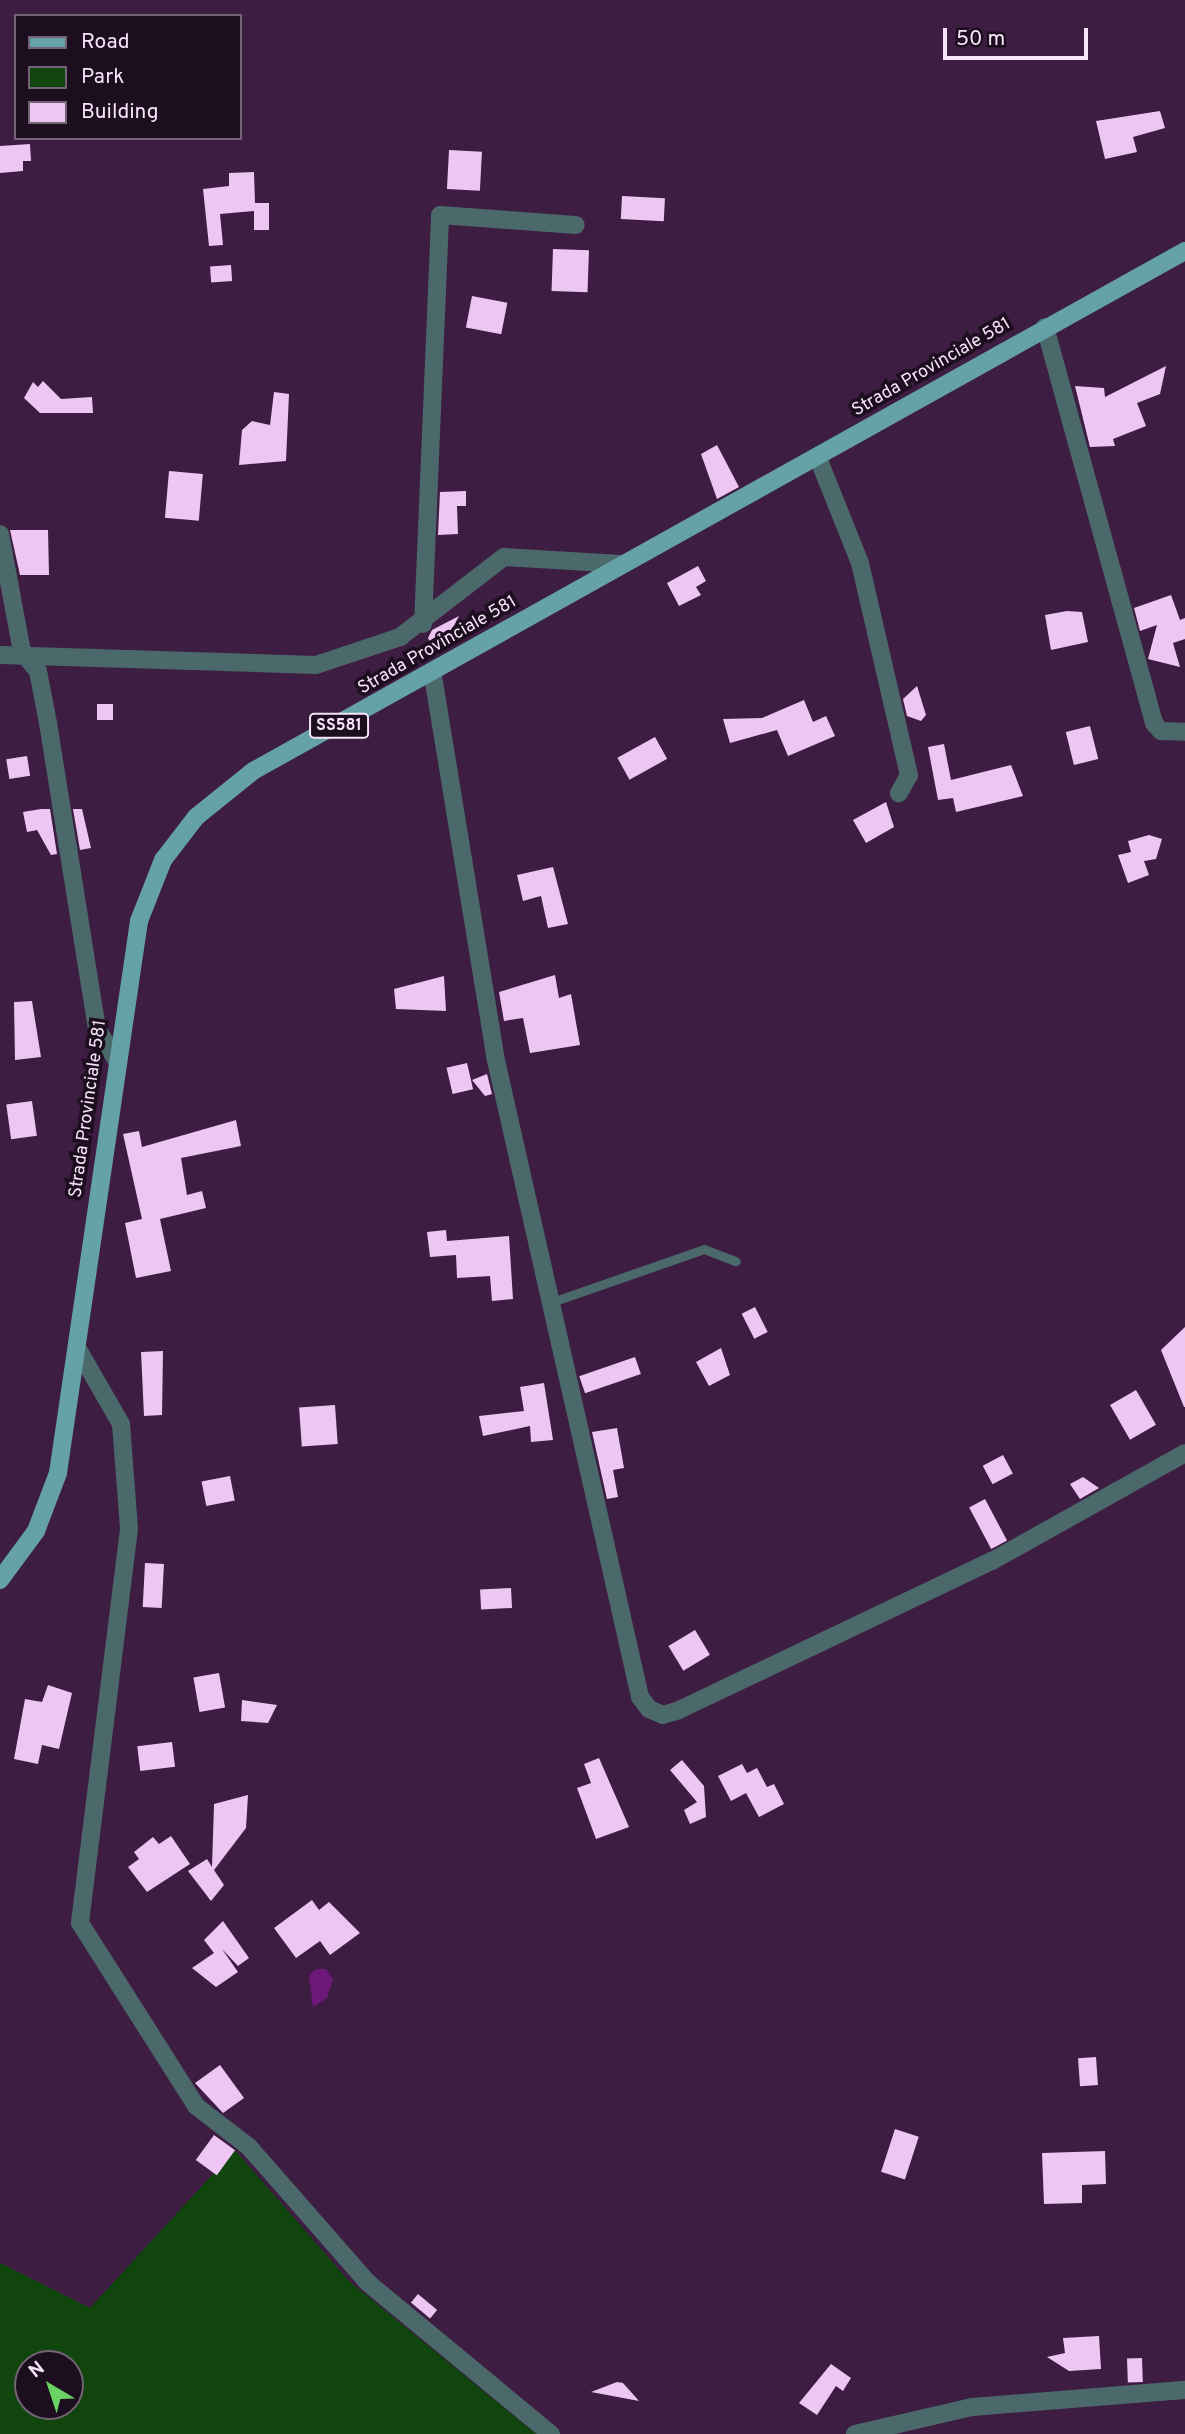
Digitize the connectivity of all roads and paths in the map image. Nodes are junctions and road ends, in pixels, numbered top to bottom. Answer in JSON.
{"nodes":[{"id":1,"x":576,"y":225,"type":"dead end"},
{"id":2,"x":1185,"y":251,"type":"edge"},
{"id":3,"x":1045,"y":327,"type":"junction"},
{"id":4,"x":818,"y":458,"type":"junction"},
{"id":5,"x":0,"y":534,"type":"edge"},
{"id":6,"x":621,"y":565,"type":"junction"},
{"id":7,"x":423,"y":624,"type":"junction"},
{"id":8,"x":22,"y":653,"type":"junction"},
{"id":9,"x":0,"y":655,"type":"edge"},
{"id":10,"x":433,"y":676,"type":"junction"},
{"id":11,"x":1185,"y":732,"type":"edge"},
{"id":12,"x":899,"y":793,"type":"dead end"},
{"id":13,"x":116,"y":1059,"type":"junction"},
{"id":14,"x":736,"y":1261,"type":"dead end"},
{"id":15,"x":552,"y":1303,"type":"junction"},
{"id":16,"x":79,"y":1351,"type":"junction"},
{"id":17,"x":1185,"y":1453,"type":"edge"},
{"id":18,"x":0,"y":1580,"type":"edge"},
{"id":19,"x":1185,"y":2390,"type":"edge"},
{"id":20,"x":551,"y":2434,"type":"edge"},
{"id":21,"x":855,"y":2434,"type":"edge"}],
"edges":[{"from":1,"to":7,"type":"street"},
{"from":2,"to":3,"type":"main road","name":"Strada Provinciale 581","number":"SS581"},
{"from":3,"to":4,"type":"main road","name":"Strada Provinciale 581","number":"SS581"},
{"from":3,"to":11,"type":"street"},
{"from":4,"to":6,"type":"main road","name":"Strada Provinciale 581","number":"SS581"},
{"from":4,"to":12,"type":"street"},
{"from":5,"to":8,"type":"street"},
{"from":6,"to":7,"type":"street"},
{"from":6,"to":10,"type":"main road","name":"Strada Provinciale 581","number":"SS581"},
{"from":7,"to":8,"type":"street"},
{"from":8,"to":9,"type":"street"},
{"from":8,"to":13,"type":"street"},
{"from":10,"to":13,"type":"main road","name":"Strada Provinciale 581","number":"SS581"},
{"from":10,"to":15,"type":"street"},
{"from":13,"to":16,"type":"main road","name":"Strada Provinciale 581","number":"SS581"},
{"from":14,"to":15,"type":"lane"},
{"from":15,"to":17,"type":"street"},
{"from":16,"to":18,"type":"main road","name":"Strada Provinciale 581","number":"SS581"},
{"from":16,"to":20,"type":"street"},
{"from":19,"to":21,"type":"street"}]}
